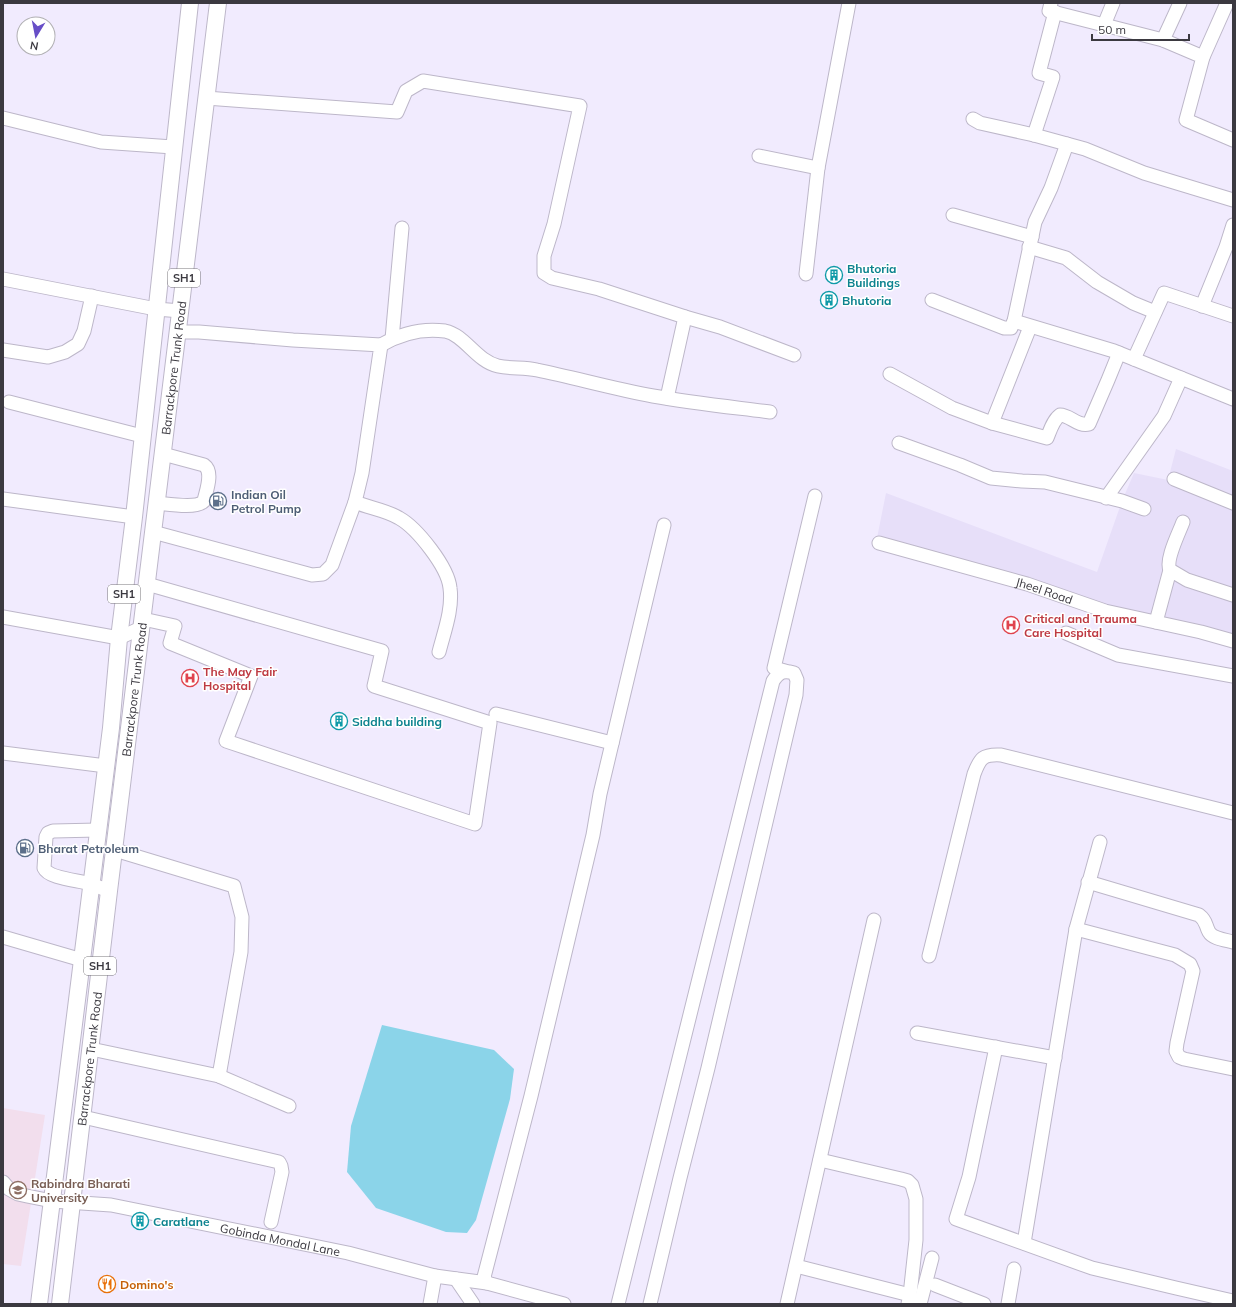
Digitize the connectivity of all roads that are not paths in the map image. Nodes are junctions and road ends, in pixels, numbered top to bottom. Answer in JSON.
{"nodes":[{"id":1,"x":190,"y":3,"type":"edge"},
{"id":2,"x":218,"y":3,"type":"edge"},
{"id":3,"x":849,"y":3,"type":"edge"},
{"id":4,"x":1113,"y":3,"type":"edge"},
{"id":5,"x":1180,"y":3,"type":"edge"},
{"id":6,"x":1227,"y":3,"type":"edge"},
{"id":7,"x":1053,"y":8,"type":"edge"},
{"id":8,"x":1104,"y":25,"type":"junction"},
{"id":9,"x":1163,"y":40,"type":"junction"},
{"id":10,"x":1203,"y":57,"type":"junction"},
{"id":11,"x":206,"y":98,"type":"junction"},
{"id":12,"x":3,"y":118,"type":"edge"},
{"id":13,"x":973,"y":119,"type":"dead end"},
{"id":14,"x":1034,"y":135,"type":"junction"},
{"id":15,"x":1233,"y":140,"type":"edge"},
{"id":16,"x":1067,"y":144,"type":"junction"},
{"id":17,"x":173,"y":147,"type":"junction"},
{"id":18,"x":759,"y":156,"type":"dead end"},
{"id":19,"x":818,"y":168,"type":"junction"},
{"id":20,"x":1233,"y":200,"type":"edge"},
{"id":21,"x":953,"y":215,"type":"dead end"},
{"id":22,"x":1233,"y":225,"type":"edge"},
{"id":23,"x":402,"y":228,"type":"dead end"},
{"id":24,"x":1031,"y":242,"type":"junction"},
{"id":25,"x":806,"y":274,"type":"dead end"},
{"id":26,"x":3,"y":278,"type":"edge"},
{"id":27,"x":92,"y":296,"type":"junction"},
{"id":28,"x":932,"y":300,"type":"dead end"},
{"id":29,"x":1202,"y":306,"type":"junction"},
{"id":30,"x":156,"y":309,"type":"junction"},
{"id":31,"x":181,"y":311,"type":"junction"},
{"id":32,"x":1156,"y":312,"type":"junction"},
{"id":33,"x":1233,"y":316,"type":"edge"},
{"id":34,"x":685,"y":317,"type":"junction"},
{"id":35,"x":1014,"y":321,"type":"junction"},
{"id":36,"x":1030,"y":327,"type":"junction"},
{"id":37,"x":178,"y":332,"type":"junction"},
{"id":38,"x":387,"y":342,"type":"junction"},
{"id":39,"x":3,"y":350,"type":"edge"},
{"id":40,"x":1119,"y":353,"type":"junction"},
{"id":41,"x":794,"y":355,"type":"dead end"},
{"id":42,"x":1134,"y":359,"type":"junction"},
{"id":43,"x":890,"y":374,"type":"dead end"},
{"id":44,"x":1181,"y":378,"type":"junction"},
{"id":45,"x":667,"y":398,"type":"junction"},
{"id":46,"x":1233,"y":399,"type":"edge"},
{"id":47,"x":10,"y":402,"type":"dead end"},
{"id":48,"x":770,"y":412,"type":"dead end"},
{"id":49,"x":992,"y":423,"type":"junction"},
{"id":50,"x":142,"y":436,"type":"junction"},
{"id":51,"x":899,"y":443,"type":"dead end"},
{"id":52,"x":163,"y":454,"type":"junction"},
{"id":53,"x":1174,"y":479,"type":"dead end"},
{"id":54,"x":815,"y":496,"type":"dead end"},
{"id":55,"x":1106,"y":498,"type":"junction"},
{"id":56,"x":3,"y":499,"type":"edge"},
{"id":57,"x":355,"y":502,"type":"junction"},
{"id":58,"x":157,"y":503,"type":"junction"},
{"id":59,"x":1233,"y":503,"type":"edge"},
{"id":60,"x":1144,"y":509,"type":"dead end"},
{"id":61,"x":134,"y":517,"type":"junction"},
{"id":62,"x":1184,"y":522,"type":"dead end"},
{"id":63,"x":664,"y":525,"type":"dead end"},
{"id":64,"x":153,"y":532,"type":"junction"},
{"id":65,"x":879,"y":543,"type":"dead end"},
{"id":66,"x":1170,"y":570,"type":"junction"},
{"id":67,"x":147,"y":584,"type":"junction"},
{"id":68,"x":1233,"y":595,"type":"edge"},
{"id":69,"x":3,"y":617,"type":"edge"},
{"id":70,"x":1156,"y":622,"type":"junction"},
{"id":71,"x":142,"y":624,"type":"junction"},
{"id":72,"x":1066,"y":633,"type":"dead end"},
{"id":73,"x":119,"y":638,"type":"junction"},
{"id":74,"x":1233,"y":641,"type":"edge"},
{"id":75,"x":439,"y":652,"type":"dead end"},
{"id":76,"x":785,"y":671,"type":"junction"},
{"id":77,"x":1233,"y":676,"type":"edge"},
{"id":78,"x":496,"y":714,"type":"dead end"},
{"id":79,"x":612,"y":743,"type":"junction"},
{"id":80,"x":3,"y":753,"type":"edge"},
{"id":81,"x":106,"y":766,"type":"junction"},
{"id":82,"x":1233,"y":812,"type":"edge"},
{"id":83,"x":98,"y":830,"type":"junction"},
{"id":84,"x":1100,"y":842,"type":"dead end"},
{"id":85,"x":115,"y":850,"type":"junction"},
{"id":86,"x":1088,"y":882,"type":"junction"},
{"id":87,"x":92,"y":884,"type":"junction"},
{"id":88,"x":109,"y":891,"type":"junction"},
{"id":89,"x":874,"y":920,"type":"dead end"},
{"id":90,"x":1076,"y":929,"type":"junction"},
{"id":91,"x":3,"y":937,"type":"edge"},
{"id":92,"x":1233,"y":942,"type":"edge"},
{"id":93,"x":929,"y":956,"type":"dead end"},
{"id":94,"x":82,"y":960,"type":"junction"},
{"id":95,"x":917,"y":1033,"type":"dead end"},
{"id":96,"x":996,"y":1047,"type":"junction"},
{"id":97,"x":91,"y":1049,"type":"junction"},
{"id":98,"x":1055,"y":1058,"type":"junction"},
{"id":99,"x":1233,"y":1069,"type":"edge"},
{"id":100,"x":219,"y":1076,"type":"junction"},
{"id":101,"x":288,"y":1106,"type":"dead end"},
{"id":102,"x":83,"y":1117,"type":"junction"},
{"id":103,"x":820,"y":1160,"type":"junction"},
{"id":104,"x":3,"y":1182,"type":"edge"},
{"id":105,"x":52,"y":1201,"type":"junction"},
{"id":106,"x":72,"y":1202,"type":"junction"},
{"id":107,"x":271,"y":1222,"type":"dead end"},
{"id":108,"x":1024,"y":1243,"type":"junction"},
{"id":109,"x":932,"y":1258,"type":"dead end"},
{"id":110,"x":796,"y":1266,"type":"junction"},
{"id":111,"x":1014,"y":1269,"type":"dead end"},
{"id":112,"x":436,"y":1276,"type":"junction"},
{"id":113,"x":456,"y":1279,"type":"junction"},
{"id":114,"x":487,"y":1283,"type":"junction"},
{"id":115,"x":935,"y":1286,"type":"dead end"},
{"id":116,"x":909,"y":1299,"type":"edge"},
{"id":117,"x":1233,"y":1301,"type":"edge"},
{"id":118,"x":39,"y":1304,"type":"edge"},
{"id":119,"x":60,"y":1304,"type":"edge"},
{"id":120,"x":430,"y":1304,"type":"edge"},
{"id":121,"x":473,"y":1304,"type":"edge"},
{"id":122,"x":564,"y":1304,"type":"edge"},
{"id":123,"x":618,"y":1304,"type":"edge"},
{"id":124,"x":650,"y":1304,"type":"edge"},
{"id":125,"x":787,"y":1304,"type":"edge"},
{"id":126,"x":920,"y":1304,"type":"edge"},
{"id":127,"x":984,"y":1304,"type":"edge"},
{"id":128,"x":1008,"y":1304,"type":"edge"}],
"edges":[{"from":1,"to":17,"type":"main road","name":"Barrackpore Trunk Road","number":"SH1"},
{"from":2,"to":11,"type":"main road","name":"Barrackpore Trunk Road","number":"SH1"},
{"from":3,"to":19,"type":"street"},
{"from":4,"to":8,"type":"street"},
{"from":5,"to":9,"type":"street"},
{"from":6,"to":10,"type":"street"},
{"from":7,"to":8,"type":"street"},
{"from":7,"to":14,"type":"street"},
{"from":8,"to":9,"type":"street"},
{"from":9,"to":10,"type":"street"},
{"from":10,"to":15,"type":"street"},
{"from":11,"to":31,"type":"main road","name":"Barrackpore Trunk Road","number":"SH1"},
{"from":11,"to":34,"type":"street"},
{"from":12,"to":17,"type":"street"},
{"from":13,"to":14,"type":"street"},
{"from":14,"to":16,"type":"street"},
{"from":16,"to":20,"type":"street"},
{"from":16,"to":24,"type":"street"},
{"from":17,"to":30,"type":"main road","name":"Barrackpore Trunk Road","number":"SH1"},
{"from":18,"to":19,"type":"street"},
{"from":19,"to":25,"type":"street"},
{"from":21,"to":24,"type":"street"},
{"from":22,"to":29,"type":"street"},
{"from":23,"to":38,"type":"street"},
{"from":24,"to":32,"type":"street"},
{"from":24,"to":35,"type":"street"},
{"from":26,"to":27,"type":"street"},
{"from":27,"to":30,"type":"street"},
{"from":27,"to":39,"type":"street"},
{"from":28,"to":35,"type":"street"},
{"from":29,"to":32,"type":"street"},
{"from":29,"to":33,"type":"street"},
{"from":30,"to":31,"type":"street"},
{"from":30,"to":50,"type":"main road","name":"Barrackpore Trunk Road","number":"SH1"},
{"from":31,"to":37,"type":"main road","name":"Barrackpore Trunk Road","number":"SH1"},
{"from":32,"to":42,"type":"street"},
{"from":34,"to":41,"type":"street"},
{"from":34,"to":45,"type":"street"},
{"from":35,"to":36,"type":"street"},
{"from":36,"to":40,"type":"street"},
{"from":36,"to":49,"type":"street"},
{"from":37,"to":38,"type":"street"},
{"from":37,"to":52,"type":"main road","name":"Barrackpore Trunk Road","number":"SH1"},
{"from":38,"to":45,"type":"street"},
{"from":38,"to":57,"type":"street"},
{"from":40,"to":42,"type":"street"},
{"from":40,"to":49,"type":"street"},
{"from":42,"to":44,"type":"street"},
{"from":43,"to":49,"type":"street"},
{"from":44,"to":46,"type":"street"},
{"from":44,"to":55,"type":"street"},
{"from":45,"to":48,"type":"street"},
{"from":47,"to":50,"type":"street"},
{"from":50,"to":61,"type":"main road","name":"Barrackpore Trunk Road","number":"SH1"},
{"from":51,"to":55,"type":"street"},
{"from":52,"to":58,"type":"main road","name":"Barrackpore Trunk Road","number":"SH1"},
{"from":52,"to":58,"type":"street"},
{"from":53,"to":59,"type":"street"},
{"from":54,"to":76,"type":"street"},
{"from":55,"to":60,"type":"street"},
{"from":56,"to":61,"type":"street"},
{"from":57,"to":64,"type":"street"},
{"from":57,"to":75,"type":"street"},
{"from":58,"to":64,"type":"main road","name":"Barrackpore Trunk Road","number":"SH1"},
{"from":61,"to":73,"type":"main road","name":"Barrackpore Trunk Road","number":"SH1"},
{"from":62,"to":66,"type":"street"},
{"from":63,"to":79,"type":"street"},
{"from":64,"to":67,"type":"main road","name":"Barrackpore Trunk Road","number":"SH1"},
{"from":65,"to":70,"type":"street","name":"Jheel Road"},
{"from":66,"to":68,"type":"street"},
{"from":66,"to":70,"type":"street"},
{"from":67,"to":71,"type":"main road","name":"Barrackpore Trunk Road","number":"SH1"},
{"from":67,"to":71,"type":"street"},
{"from":69,"to":73,"type":"street"},
{"from":70,"to":74,"type":"street","name":"Jheel Road"},
{"from":71,"to":73,"type":"street"},
{"from":71,"to":85,"type":"main road","name":"Barrackpore Trunk Road","number":"SH1"},
{"from":72,"to":77,"type":"street"},
{"from":73,"to":81,"type":"main road","name":"Barrackpore Trunk Road","number":"SH1"},
{"from":76,"to":123,"type":"street"},
{"from":76,"to":124,"type":"street"},
{"from":78,"to":79,"type":"street"},
{"from":79,"to":114,"type":"street"},
{"from":80,"to":81,"type":"street"},
{"from":81,"to":83,"type":"main road","name":"Barrackpore Trunk Road","number":"SH1"},
{"from":82,"to":93,"type":"street"},
{"from":83,"to":87,"type":"main road","name":"Barrackpore Trunk Road","number":"SH1"},
{"from":83,"to":87,"type":"street"},
{"from":84,"to":86,"type":"street"},
{"from":85,"to":88,"type":"main road","name":"Barrackpore Trunk Road","number":"SH1"},
{"from":85,"to":100,"type":"street"},
{"from":86,"to":90,"type":"street"},
{"from":86,"to":92,"type":"street"},
{"from":87,"to":88,"type":"street"},
{"from":87,"to":94,"type":"main road","name":"Barrackpore Trunk Road","number":"SH1"},
{"from":88,"to":97,"type":"main road","name":"Barrackpore Trunk Road","number":"SH1"},
{"from":89,"to":103,"type":"street"},
{"from":90,"to":98,"type":"street"},
{"from":90,"to":99,"type":"street"},
{"from":91,"to":94,"type":"street"},
{"from":94,"to":105,"type":"main road","name":"Barrackpore Trunk Road","number":"SH1"},
{"from":95,"to":96,"type":"street"},
{"from":96,"to":98,"type":"street"},
{"from":96,"to":108,"type":"street"},
{"from":97,"to":100,"type":"street"},
{"from":97,"to":102,"type":"main road","name":"Barrackpore Trunk Road","number":"SH1"},
{"from":98,"to":108,"type":"street"},
{"from":100,"to":101,"type":"street"},
{"from":102,"to":106,"type":"main road","name":"Barrackpore Trunk Road","number":"SH1"},
{"from":102,"to":107,"type":"street"},
{"from":103,"to":110,"type":"street"},
{"from":103,"to":116,"type":"street"},
{"from":104,"to":105,"type":"street","name":"Gobinda Mondal Lane"},
{"from":105,"to":106,"type":"street","name":"Gobinda Mondal Lane"},
{"from":105,"to":118,"type":"main road","name":"Barrackpore Trunk Road","number":"SH1"},
{"from":106,"to":112,"type":"street","name":"Gobinda Mondal Lane"},
{"from":106,"to":119,"type":"main road","name":"Barrackpore Trunk Road","number":"SH1"},
{"from":108,"to":117,"type":"street"},
{"from":109,"to":126,"type":"street"},
{"from":110,"to":116,"type":"street"},
{"from":110,"to":125,"type":"street"},
{"from":111,"to":128,"type":"street"},
{"from":112,"to":113,"type":"street","name":"Gobinda Mondal Lane"},
{"from":112,"to":120,"type":"street"},
{"from":113,"to":114,"type":"street","name":"Gobinda Mondal Lane"},
{"from":113,"to":121,"type":"street"},
{"from":114,"to":122,"type":"street","name":"Gobinda Mondal Lane"},
{"from":115,"to":127,"type":"street"}]}
